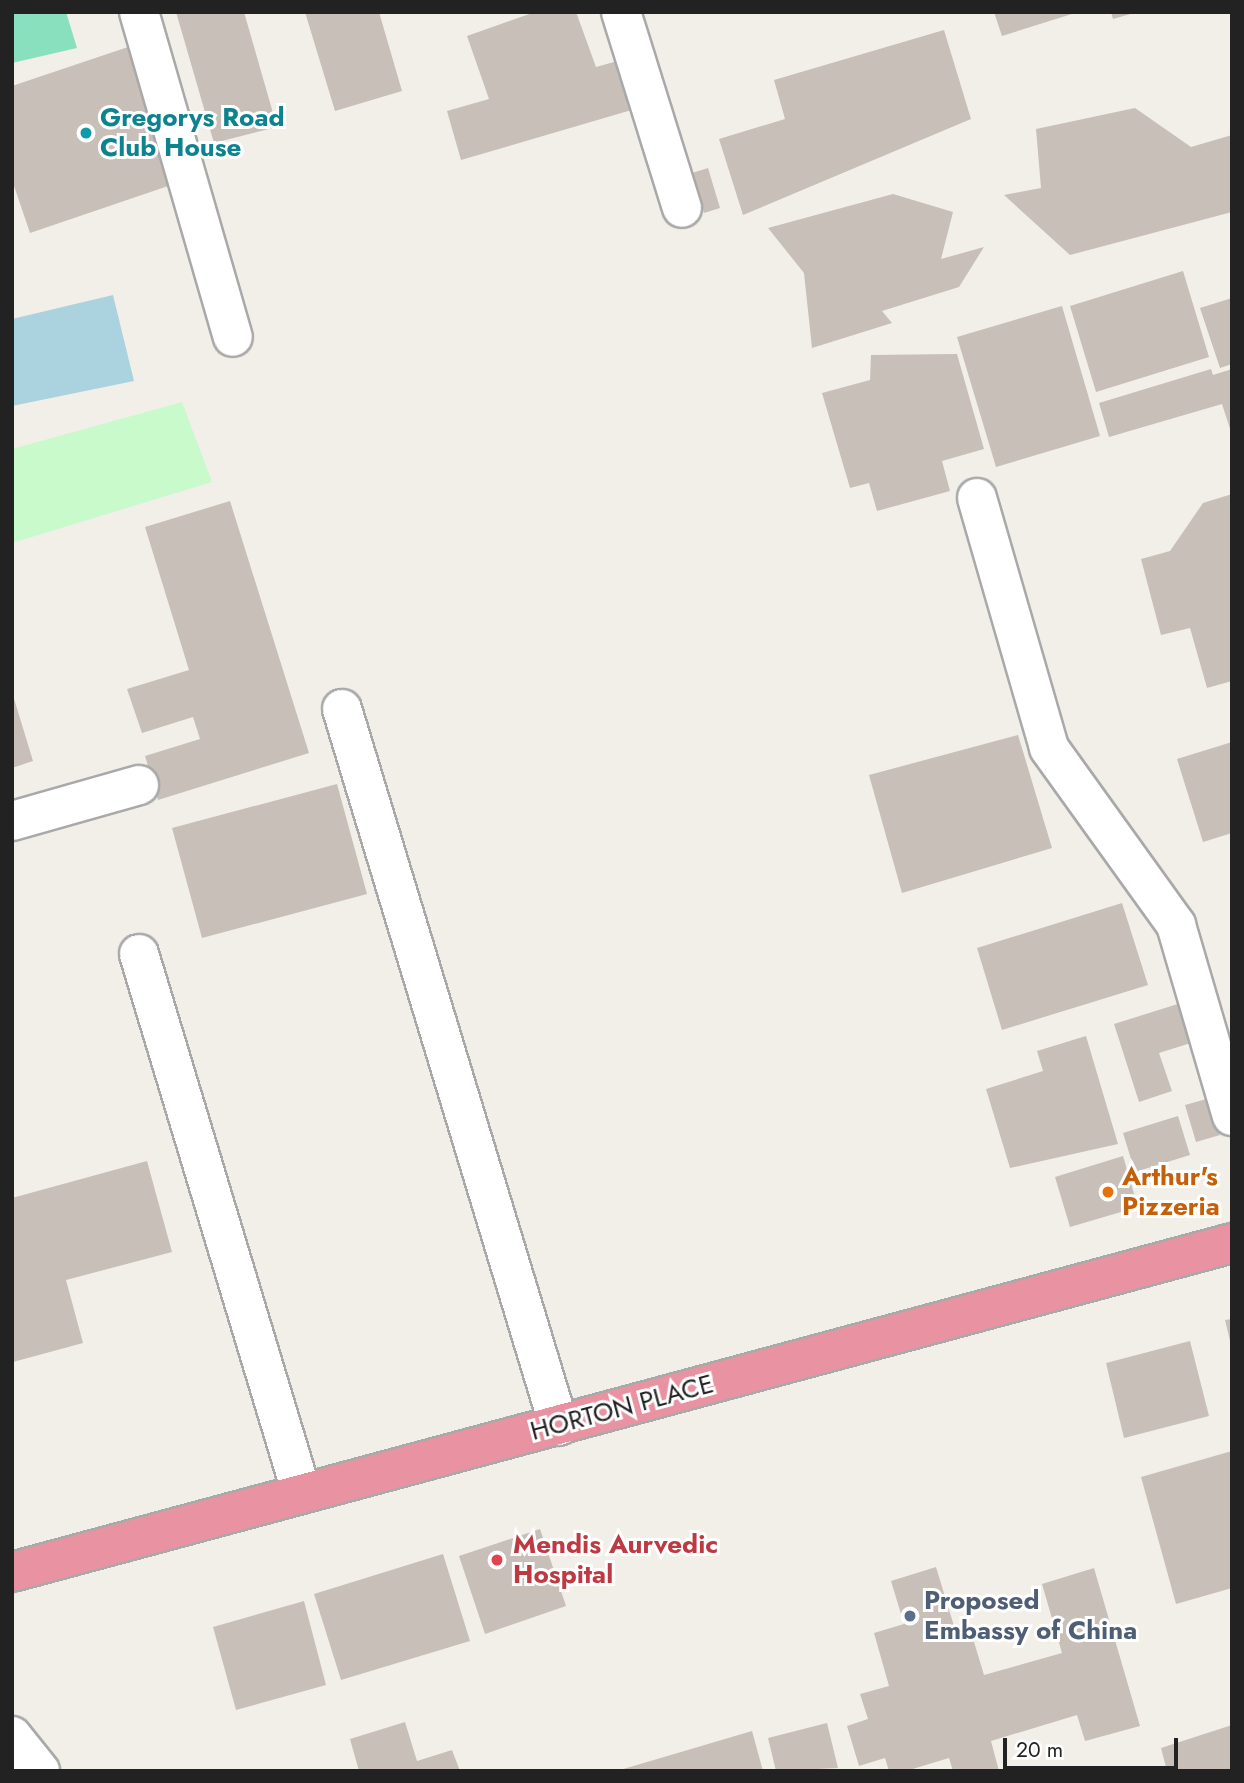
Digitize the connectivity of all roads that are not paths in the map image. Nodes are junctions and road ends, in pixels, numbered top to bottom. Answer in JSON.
{"nodes":[{"id":1,"x":139,"y":12,"type":"edge"},
{"id":2,"x":621,"y":12,"type":"edge"},
{"id":3,"x":682,"y":208,"type":"dead end"},
{"id":4,"x":233,"y":337,"type":"dead end"},
{"id":5,"x":977,"y":498,"type":"dead end"},
{"id":6,"x":342,"y":709,"type":"dead end"},
{"id":7,"x":139,"y":785,"type":"dead end"},
{"id":8,"x":12,"y":821,"type":"edge"},
{"id":9,"x":139,"y":954,"type":"dead end"},
{"id":10,"x":1232,"y":1116,"type":"edge"},
{"id":11,"x":1232,"y":1243,"type":"edge"},
{"id":12,"x":559,"y":1426,"type":"junction"},
{"id":13,"x":301,"y":1491,"type":"junction"},
{"id":14,"x":12,"y":1572,"type":"edge"},
{"id":15,"x":12,"y":1736,"type":"edge"},
{"id":16,"x":40,"y":1771,"type":"edge"}],
"edges":[{"from":1,"to":4,"type":"street"},
{"from":2,"to":3,"type":"street"},
{"from":5,"to":10,"type":"street"},
{"from":6,"to":12,"type":"street"},
{"from":7,"to":8,"type":"street"},
{"from":9,"to":13,"type":"street"},
{"from":11,"to":12,"type":"highway","name":"HORTON PLACE"},
{"from":12,"to":13,"type":"highway","name":"HORTON PLACE"},
{"from":13,"to":14,"type":"highway","name":"HORTON PLACE"},
{"from":15,"to":16,"type":"street"}]}
